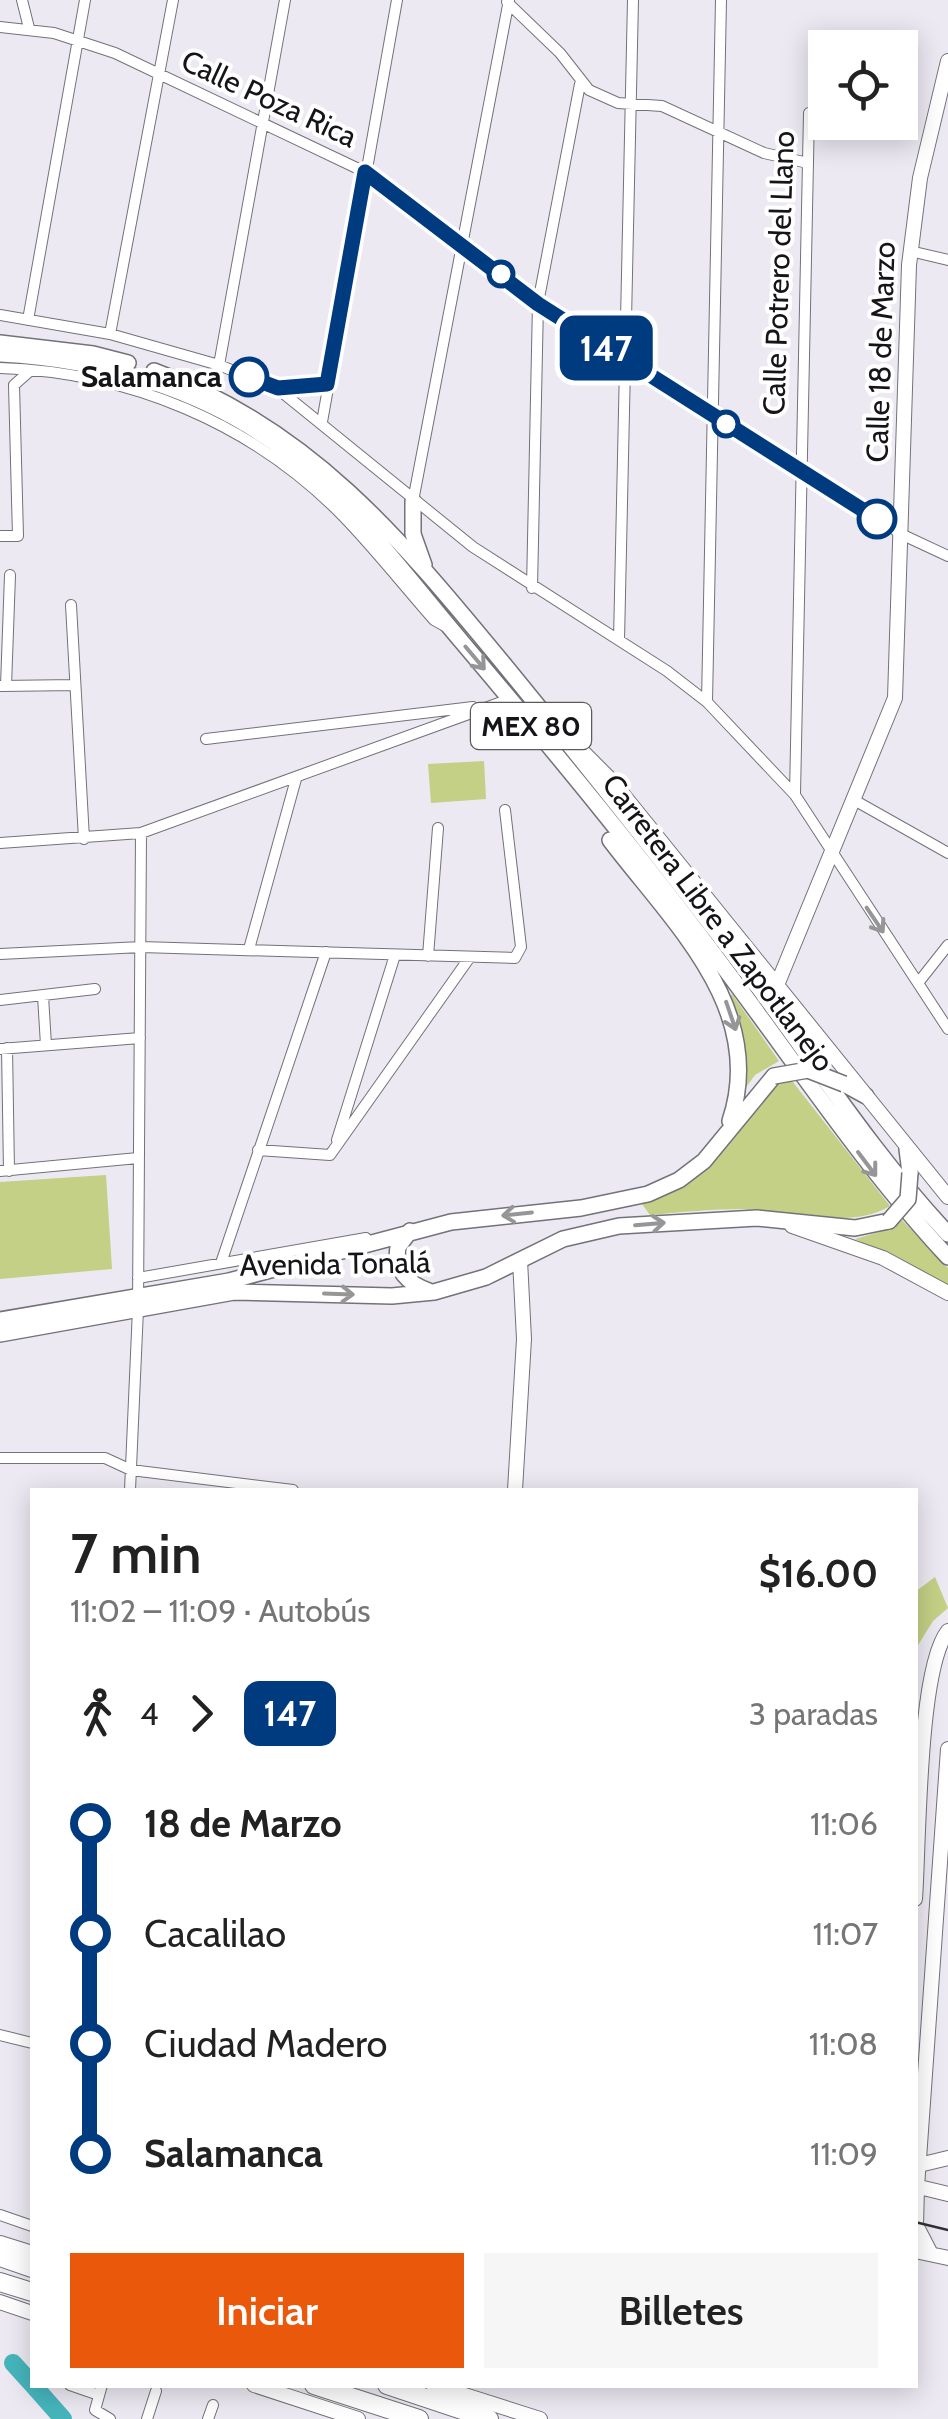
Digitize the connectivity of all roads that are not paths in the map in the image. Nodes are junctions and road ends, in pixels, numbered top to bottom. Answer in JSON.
{"nodes":[{"id":1,"x":22,"y":0,"type":"edge"},
{"id":2,"x":85,"y":0,"type":"edge"},
{"id":3,"x":173,"y":0,"type":"edge"},
{"id":4,"x":285,"y":0,"type":"edge"},
{"id":5,"x":398,"y":0,"type":"edge"},
{"id":6,"x":633,"y":0,"type":"edge"},
{"id":7,"x":721,"y":0,"type":"edge"},
{"id":8,"x":507,"y":1,"type":"edge"},
{"id":9,"x":0,"y":27,"type":"edge"},
{"id":10,"x":29,"y":28,"type":"junction"},
{"id":11,"x":78,"y":39,"type":"junction"},
{"id":12,"x":948,"y":61,"type":"edge"},
{"id":13,"x":159,"y":75,"type":"junction"},
{"id":14,"x":580,"y":84,"type":"junction"},
{"id":15,"x":628,"y":105,"type":"junction"},
{"id":16,"x":263,"y":123,"type":"junction"},
{"id":17,"x":718,"y":132,"type":"junction"},
{"id":18,"x":808,"y":140,"type":"edge"},
{"id":19,"x":808,"y":163,"type":"junction"},
{"id":20,"x":365,"y":172,"type":"junction"},
{"id":21,"x":464,"y":246,"type":"junction"},
{"id":22,"x":910,"y":251,"type":"junction"},
{"id":23,"x":948,"y":260,"type":"edge"},
{"id":24,"x":538,"y":304,"type":"junction"},
{"id":25,"x":0,"y":315,"type":"edge"},
{"id":26,"x":28,"y":320,"type":"junction"},
{"id":27,"x":110,"y":334,"type":"junction"},
{"id":28,"x":0,"y":343,"type":"edge"},
{"id":29,"x":0,"y":354,"type":"edge"},
{"id":30,"x":626,"y":362,"type":"junction"},
{"id":31,"x":219,"y":365,"type":"junction"},
{"id":32,"x":31,"y":370,"type":"junction"},
{"id":33,"x":90,"y":370,"type":"junction"},
{"id":34,"x":0,"y":372,"type":"edge"},
{"id":35,"x":327,"y":384,"type":"junction"},
{"id":36,"x":14,"y":385,"type":"junction"},
{"id":37,"x":278,"y":388,"type":"junction"},
{"id":38,"x":713,"y":416,"type":"junction"},
{"id":39,"x":322,"y":422,"type":"junction"},
{"id":40,"x":799,"y":471,"type":"junction"},
{"id":41,"x":413,"y":501,"type":"junction"},
{"id":42,"x":904,"y":535,"type":"junction"},
{"id":43,"x":0,"y":536,"type":"edge"},
{"id":44,"x":948,"y":556,"type":"edge"},
{"id":45,"x":10,"y":575,"type":"dead end"},
{"id":46,"x":429,"y":578,"type":"junction"},
{"id":47,"x":532,"y":588,"type":"junction"},
{"id":48,"x":71,"y":604,"type":"dead end"},
{"id":49,"x":619,"y":640,"type":"junction"},
{"id":50,"x":75,"y":684,"type":"junction"},
{"id":51,"x":3,"y":686,"type":"edge"},
{"id":52,"x":707,"y":702,"type":"junction"},
{"id":53,"x":513,"y":703,"type":"junction"},
{"id":54,"x":492,"y":705,"type":"junction"},
{"id":55,"x":542,"y":711,"type":"junction"},
{"id":56,"x":206,"y":739,"type":"dead end"},
{"id":57,"x":296,"y":778,"type":"junction"},
{"id":58,"x":795,"y":795,"type":"junction"},
{"id":59,"x":854,"y":800,"type":"junction"},
{"id":60,"x":505,"y":810,"type":"dead end"},
{"id":61,"x":438,"y":828,"type":"dead end"},
{"id":62,"x":142,"y":833,"type":"junction"},
{"id":63,"x":84,"y":839,"type":"junction"},
{"id":64,"x":0,"y":843,"type":"edge"},
{"id":65,"x":948,"y":853,"type":"edge"},
{"id":66,"x":832,"y":856,"type":"junction"},
{"id":67,"x":948,"y":945,"type":"edge"},
{"id":68,"x":141,"y":947,"type":"junction"},
{"id":69,"x":249,"y":949,"type":"junction"},
{"id":70,"x":326,"y":952,"type":"junction"},
{"id":71,"x":0,"y":954,"type":"edge"},
{"id":72,"x":394,"y":954,"type":"junction"},
{"id":73,"x":428,"y":956,"type":"junction"},
{"id":74,"x":470,"y":957,"type":"junction"},
{"id":75,"x":918,"y":984,"type":"junction"},
{"id":76,"x":777,"y":985,"type":"junction"},
{"id":77,"x":95,"y":990,"type":"dead end"},
{"id":78,"x":43,"y":996,"type":"junction"},
{"id":79,"x":0,"y":1000,"type":"edge"},
{"id":80,"x":948,"y":1030,"type":"edge"},
{"id":81,"x":140,"y":1038,"type":"junction"},
{"id":82,"x":46,"y":1045,"type":"junction"},
{"id":83,"x":4,"y":1049,"type":"edge"},
{"id":84,"x":866,"y":1096,"type":"junction"},
{"id":85,"x":723,"y":1138,"type":"junction"},
{"id":86,"x":906,"y":1149,"type":"junction"},
{"id":87,"x":258,"y":1150,"type":"junction"},
{"id":88,"x":333,"y":1151,"type":"junction"},
{"id":89,"x":138,"y":1158,"type":"junction"},
{"id":90,"x":4,"y":1171,"type":"edge"},
{"id":91,"x":948,"y":1198,"type":"edge"},
{"id":92,"x":782,"y":1222,"type":"junction"},
{"id":93,"x":403,"y":1233,"type":"junction"},
{"id":94,"x":948,"y":1234,"type":"edge"},
{"id":95,"x":948,"y":1257,"type":"edge"},
{"id":96,"x":520,"y":1260,"type":"junction"},
{"id":97,"x":221,"y":1263,"type":"junction"},
{"id":98,"x":138,"y":1278,"type":"junction"},
{"id":99,"x":434,"y":1292,"type":"junction"},
{"id":100,"x":948,"y":1293,"type":"edge"},
{"id":101,"x":138,"y":1302,"type":"junction"},
{"id":102,"x":0,"y":1320,"type":"edge"},
{"id":103,"x":0,"y":1334,"type":"edge"},
{"id":104,"x":0,"y":1458,"type":"edge"},
{"id":105,"x":131,"y":1470,"type":"junction"},
{"id":106,"x":130,"y":1488,"type":"edge"},
{"id":107,"x":277,"y":1488,"type":"edge"},
{"id":108,"x":515,"y":1488,"type":"edge"},
{"id":109,"x":948,"y":1631,"type":"edge"},
{"id":110,"x":948,"y":1749,"type":"edge"},
{"id":111,"x":918,"y":1854,"type":"edge"},
{"id":112,"x":0,"y":2035,"type":"edge"},
{"id":113,"x":30,"y":2042,"type":"edge"},
{"id":114,"x":919,"y":2116,"type":"edge"},
{"id":115,"x":948,"y":2158,"type":"edge"},
{"id":116,"x":919,"y":2166,"type":"junction"},
{"id":117,"x":918,"y":2173,"type":"edge"},
{"id":118,"x":918,"y":2186,"type":"edge"},
{"id":119,"x":948,"y":2194,"type":"edge"},
{"id":120,"x":0,"y":2215,"type":"edge"},
{"id":121,"x":30,"y":2225,"type":"edge"},
{"id":122,"x":918,"y":2229,"type":"edge"},
{"id":123,"x":0,"y":2243,"type":"edge"},
{"id":124,"x":918,"y":2251,"type":"edge"},
{"id":125,"x":30,"y":2253,"type":"edge"},
{"id":126,"x":931,"y":2254,"type":"junction"},
{"id":127,"x":0,"y":2257,"type":"edge"},
{"id":128,"x":948,"y":2258,"type":"edge"},
{"id":129,"x":30,"y":2267,"type":"edge"},
{"id":130,"x":0,"y":2282,"type":"edge"},
{"id":131,"x":30,"y":2291,"type":"edge"},
{"id":132,"x":0,"y":2302,"type":"edge"},
{"id":133,"x":30,"y":2311,"type":"edge"},
{"id":134,"x":263,"y":2388,"type":"edge"},
{"id":135,"x":323,"y":2388,"type":"edge"},
{"id":136,"x":395,"y":2388,"type":"edge"},
{"id":137,"x":101,"y":2390,"type":"edge"},
{"id":138,"x":156,"y":2391,"type":"dead end"},
{"id":139,"x":471,"y":2392,"type":"edge"},
{"id":140,"x":213,"y":2405,"type":"dead end"},
{"id":141,"x":110,"y":2419,"type":"edge"},
{"id":142,"x":147,"y":2419,"type":"edge"},
{"id":143,"x":208,"y":2419,"type":"edge"},
{"id":144,"x":358,"y":2419,"type":"edge"},
{"id":145,"x":418,"y":2419,"type":"edge"},
{"id":146,"x":490,"y":2419,"type":"edge"},
{"id":147,"x":540,"y":2419,"type":"edge"}],
"edges":[{"from":1,"to":10,"type":"street"},
{"from":2,"to":11,"type":"street"},
{"from":3,"to":13,"type":"street"},
{"from":4,"to":16,"type":"street"},
{"from":5,"to":20,"type":"street"},
{"from":6,"to":15,"type":"street"},
{"from":7,"to":17,"type":"street"},
{"from":8,"to":14,"type":"street"},
{"from":8,"to":21,"type":"street"},
{"from":9,"to":10,"type":"street","name":"Calle Poza Rica"},
{"from":10,"to":11,"type":"street","name":"Calle Poza Rica"},
{"from":11,"to":13,"type":"street","name":"Calle Poza Rica"},
{"from":11,"to":26,"type":"street"},
{"from":12,"to":22,"type":"street","name":"Calle 18 de Marzo"},
{"from":13,"to":16,"type":"street","name":"Calle Poza Rica"},
{"from":13,"to":27,"type":"street"},
{"from":14,"to":15,"type":"street"},
{"from":14,"to":24,"type":"street"},
{"from":15,"to":17,"type":"street"},
{"from":15,"to":30,"type":"street"},
{"from":16,"to":20,"type":"street","name":"Calle Poza Rica"},
{"from":16,"to":31,"type":"street"},
{"from":17,"to":19,"type":"street"},
{"from":17,"to":38,"type":"street"},
{"from":18,"to":19,"type":"street","name":"Calle Potrero del Llano"},
{"from":19,"to":40,"type":"street","name":"Calle Potrero del Llano"},
{"from":20,"to":21,"type":"street","name":"Calle Poza Rica"},
{"from":20,"to":35,"type":"street"},
{"from":21,"to":24,"type":"street","name":"Calle Poza Rica"},
{"from":21,"to":41,"type":"street"},
{"from":22,"to":23,"type":"street"},
{"from":22,"to":42,"type":"street","name":"Calle 18 de Marzo"},
{"from":24,"to":30,"type":"street","name":"Calle Poza Rica"},
{"from":24,"to":47,"type":"street"},
{"from":25,"to":26,"type":"street"},
{"from":26,"to":27,"type":"street"},
{"from":27,"to":31,"type":"street"},
{"from":28,"to":46,"type":"main road","name":"Carretera Libre a Zapotlanejo","number":"MEX 80"},
{"from":29,"to":33,"type":"main road","name":"Carretera Libre a Zapotlanejo","number":"MEX 80"},
{"from":30,"to":38,"type":"street","name":"Calle Poza Rica"},
{"from":30,"to":49,"type":"street"},
{"from":31,"to":37,"type":"street"},
{"from":32,"to":33,"type":"street"},
{"from":32,"to":34,"type":"street"},
{"from":32,"to":36,"type":"street"},
{"from":33,"to":53,"type":"main road","name":"Carretera Libre a Zapotlanejo","number":"MEX 80","one_way":true},
{"from":34,"to":36,"type":"street"},
{"from":35,"to":37,"type":"street"},
{"from":35,"to":39,"type":"street"},
{"from":36,"to":43,"type":"street"},
{"from":37,"to":39,"type":"street"},
{"from":38,"to":40,"type":"street","name":"Calle Poza Rica"},
{"from":38,"to":52,"type":"street"},
{"from":39,"to":41,"type":"street"},
{"from":40,"to":42,"type":"street","name":"Calle Poza Rica"},
{"from":40,"to":58,"type":"street","name":"Calle Potrero del Llano"},
{"from":41,"to":46,"type":"main road"},
{"from":41,"to":47,"type":"street"},
{"from":42,"to":44,"type":"street","name":"Calle Poza Rica"},
{"from":42,"to":59,"type":"street","name":"Calle 18 de Marzo"},
{"from":45,"to":51,"type":"street"},
{"from":46,"to":55,"type":"main road","name":"Carretera Libre a Zapotlanejo","number":"MEX 80"},
{"from":47,"to":49,"type":"street"},
{"from":48,"to":50,"type":"street"},
{"from":49,"to":52,"type":"street"},
{"from":50,"to":51,"type":"street"},
{"from":50,"to":63,"type":"street"},
{"from":52,"to":58,"type":"street"},
{"from":53,"to":54,"type":"street"},
{"from":53,"to":85,"type":"main road","one_way":true},
{"from":53,"to":95,"type":"main road","name":"Carretera Libre a Zapotlanejo","number":"MEX 80","one_way":true},
{"from":54,"to":56,"type":"street"},
{"from":54,"to":57,"type":"street"},
{"from":55,"to":76,"type":"street","name":"Carretera Libre a Zapotlanejo"},
{"from":55,"to":94,"type":"main road","name":"Carretera Libre a Zapotlanejo","number":"MEX 80"},
{"from":57,"to":62,"type":"street"},
{"from":57,"to":69,"type":"street"},
{"from":58,"to":66,"type":"street"},
{"from":59,"to":65,"type":"street"},
{"from":59,"to":66,"type":"street","name":"Calle 18 de Marzo"},
{"from":60,"to":74,"type":"street"},
{"from":61,"to":73,"type":"street"},
{"from":62,"to":63,"type":"street"},
{"from":62,"to":68,"type":"street"},
{"from":63,"to":64,"type":"street"},
{"from":66,"to":75,"type":"street","one_way":true},
{"from":66,"to":76,"type":"street","name":"Calle 18 de Marzo"},
{"from":67,"to":75,"type":"street"},
{"from":68,"to":69,"type":"street"},
{"from":68,"to":71,"type":"street"},
{"from":68,"to":81,"type":"street"},
{"from":69,"to":70,"type":"street"},
{"from":70,"to":72,"type":"street"},
{"from":70,"to":87,"type":"street"},
{"from":72,"to":73,"type":"street"},
{"from":72,"to":88,"type":"street"},
{"from":73,"to":74,"type":"street"},
{"from":74,"to":88,"type":"street"},
{"from":75,"to":80,"type":"street"},
{"from":76,"to":84,"type":"street","name":"Carretera Libre a Zapotlanejo"},
{"from":77,"to":78,"type":"street"},
{"from":78,"to":79,"type":"street"},
{"from":78,"to":82,"type":"street"},
{"from":81,"to":82,"type":"street"},
{"from":81,"to":89,"type":"street"},
{"from":82,"to":83,"type":"street"},
{"from":83,"to":90,"type":"street"},
{"from":84,"to":85,"type":"main road","name":"Avenida Tonalá","bridge":true},
{"from":84,"to":86,"type":"street","name":"Carretera Libre a Zapotlanejo"},
{"from":85,"to":93,"type":"main road","name":"Avenida Tonalá","one_way":true},
{"from":86,"to":91,"type":"street","name":"Carretera Libre a Zapotlanejo"},
{"from":86,"to":92,"type":"main road","name":"Avenida Tonalá","bridge":true},
{"from":87,"to":88,"type":"street"},
{"from":87,"to":97,"type":"street"},
{"from":89,"to":90,"type":"street"},
{"from":89,"to":98,"type":"street"},
{"from":96,"to":92,"type":"main road","name":"Avenida Tonalá","one_way":true},
{"from":92,"to":100,"type":"street"},
{"from":93,"to":97,"type":"street"},
{"from":93,"to":99,"type":"main road"},
{"from":93,"to":101,"type":"main road","name":"Avenida Tonalá"},
{"from":96,"to":99,"type":"main road","name":"Avenida Tonalá"},
{"from":96,"to":108,"type":"street"},
{"from":97,"to":98,"type":"street"},
{"from":98,"to":101,"type":"street"},
{"from":101,"to":99,"type":"main road","name":"Avenida Tonalá","one_way":true},
{"from":101,"to":102,"type":"main road","name":"Avenida Tonalá"},
{"from":101,"to":103,"type":"main road","name":"Avenida Tonalá"},
{"from":101,"to":105,"type":"street"},
{"from":104,"to":105,"type":"street"},
{"from":105,"to":106,"type":"street"},
{"from":105,"to":107,"type":"street"},
{"from":109,"to":111,"type":"street"},
{"from":110,"to":114,"type":"street"},
{"from":112,"to":113,"type":"street"},
{"from":114,"to":116,"type":"street"},
{"from":115,"to":116,"type":"street"},
{"from":116,"to":117,"type":"street"},
{"from":118,"to":119,"type":"street"},
{"from":120,"to":121,"type":"street"},
{"from":122,"to":126,"type":"street"},
{"from":123,"to":125,"type":"street"},
{"from":124,"to":126,"type":"street"},
{"from":126,"to":128,"type":"street"},
{"from":127,"to":129,"type":"highway"},
{"from":130,"to":131,"type":"highway"},
{"from":132,"to":133,"type":"street"},
{"from":134,"to":144,"type":"street"},
{"from":135,"to":145,"type":"highway"},
{"from":136,"to":146,"type":"highway"},
{"from":137,"to":141,"type":"street"},
{"from":138,"to":142,"type":"street"},
{"from":139,"to":147,"type":"street"},
{"from":140,"to":143,"type":"street"}]}
